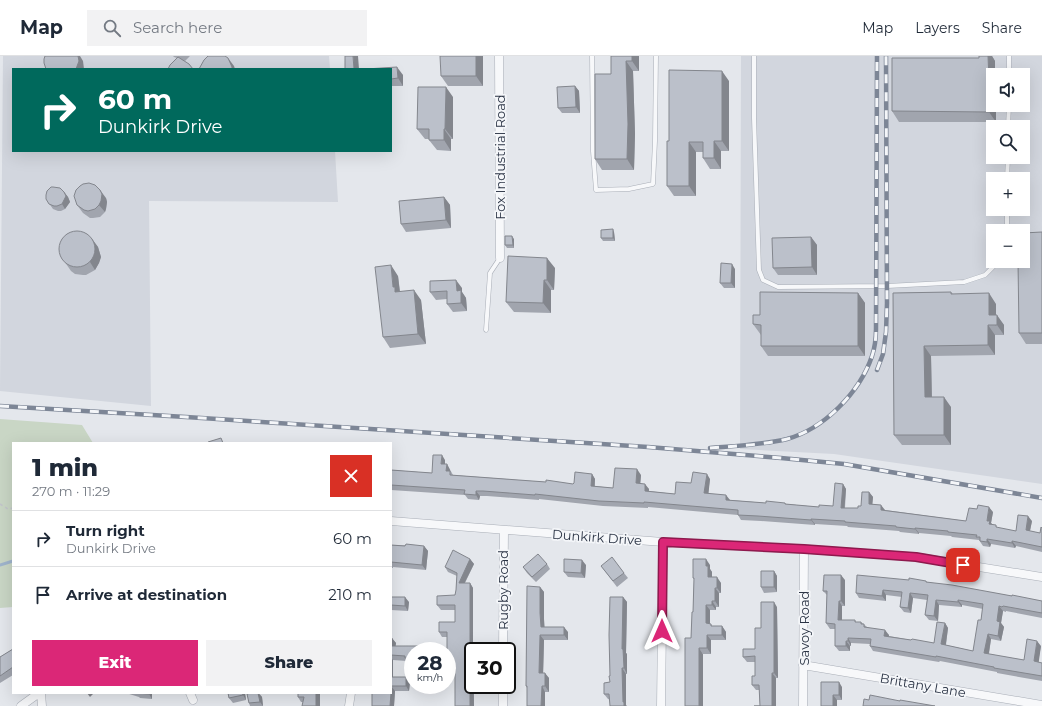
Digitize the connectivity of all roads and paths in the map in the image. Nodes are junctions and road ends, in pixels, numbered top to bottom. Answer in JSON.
{"nodes":[{"id":1,"x":499,"y":56,"type":"edge"},
{"id":2,"x":592,"y":56,"type":"edge"},
{"id":3,"x":656,"y":56,"type":"edge"},
{"id":4,"x":754,"y":56,"type":"edge"},
{"id":5,"x":1009,"y":56,"type":"edge"},
{"id":6,"x":1009,"y":68,"type":"edge"},
{"id":7,"x":500,"y":258,"type":"joint"},
{"id":8,"x":992,"y":268,"type":"edge"},
{"id":9,"x":486,"y":330,"type":"dead end"},
{"id":10,"x":0,"y":504,"type":"edge"},
{"id":11,"x":12,"y":508,"type":"edge"},
{"id":12,"x":392,"y":521,"type":"edge"},
{"id":13,"x":504,"y":530,"type":"junction"},
{"id":14,"x":663,"y":542,"type":"junction"},
{"id":15,"x":804,"y":549,"type":"junction"},
{"id":16,"x":1042,"y":577,"type":"edge"},
{"id":17,"x":503,"y":642,"type":"edge"},
{"id":18,"x":804,"y":665,"type":"junction"},
{"id":19,"x":39,"y":694,"type":"edge"},
{"id":20,"x":40,"y":694,"type":"edge"},
{"id":21,"x":351,"y":694,"type":"edge"},
{"id":22,"x":503,"y":694,"type":"edge"},
{"id":23,"x":1042,"y":705,"type":"edge"},
{"id":24,"x":21,"y":706,"type":"edge"},
{"id":25,"x":42,"y":706,"type":"edge"},
{"id":26,"x":350,"y":706,"type":"edge"},
{"id":27,"x":503,"y":706,"type":"edge"},
{"id":28,"x":661,"y":706,"type":"edge"},
{"id":29,"x":803,"y":706,"type":"edge"}],
"edges":[{"from":1,"to":7,"type":"street","name":"Fox Industrial Road"},
{"from":2,"to":3,"type":"lane"},
{"from":4,"to":8,"type":"lane"},
{"from":5,"to":6,"type":"lane"},
{"from":7,"to":9,"type":"lane"},
{"from":10,"to":11,"type":"path"},
{"from":12,"to":13,"type":"street","name":"Dunkirk Drive"},
{"from":13,"to":14,"type":"street","name":"Dunkirk Drive"},
{"from":13,"to":17,"type":"street","name":"Rugby Road"},
{"from":14,"to":15,"type":"street","name":"Dunkirk Drive"},
{"from":14,"to":28,"type":"street"},
{"from":15,"to":16,"type":"street","name":"Dunkirk Drive"},
{"from":15,"to":18,"type":"street","name":"Savoy Road"},
{"from":18,"to":23,"type":"street","name":"Brittany Lane"},
{"from":18,"to":29,"type":"street","name":"Savoy Road"},
{"from":19,"to":24,"type":"street"},
{"from":20,"to":25,"type":"street"},
{"from":21,"to":26,"type":"street"},
{"from":22,"to":27,"type":"street"}]}
